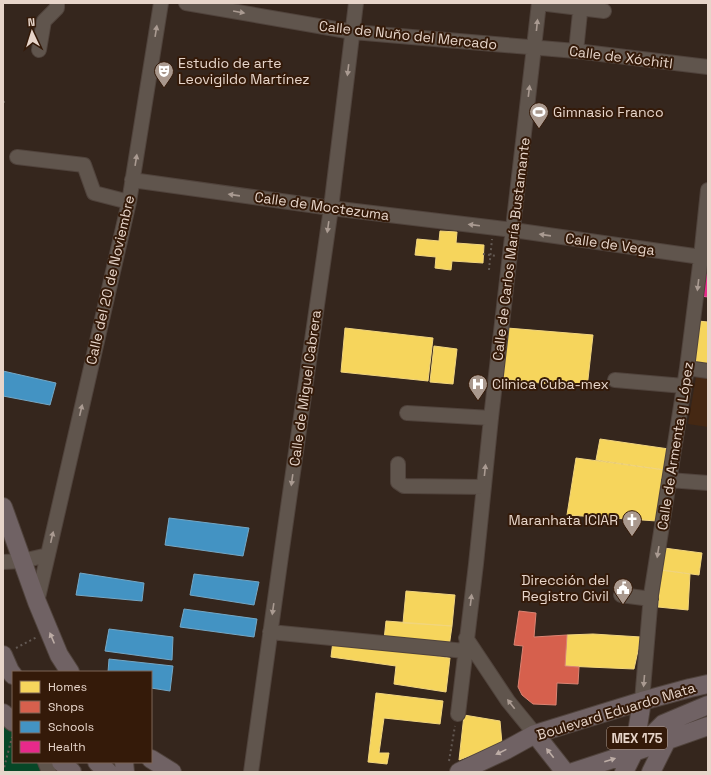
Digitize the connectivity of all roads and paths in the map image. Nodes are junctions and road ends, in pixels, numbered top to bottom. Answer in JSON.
{"nodes":[{"id":1,"x":57,"y":3,"type":"edge"},
{"id":2,"x":161,"y":3,"type":"edge"},
{"id":3,"x":186,"y":3,"type":"edge"},
{"id":4,"x":356,"y":3,"type":"edge"},
{"id":5,"x":539,"y":3,"type":"edge"},
{"id":6,"x":566,"y":5,"type":"edge"},
{"id":7,"x":580,"y":6,"type":"edge"},
{"id":8,"x":604,"y":11,"type":"dead end"},
{"id":9,"x":353,"y":32,"type":"junction"},
{"id":10,"x":534,"y":48,"type":"junction"},
{"id":11,"x":39,"y":50,"type":"dead end"},
{"id":12,"x":576,"y":52,"type":"junction"},
{"id":13,"x":708,"y":67,"type":"edge"},
{"id":14,"x":18,"y":157,"type":"dead end"},
{"id":15,"x":132,"y":180,"type":"junction"},
{"id":16,"x":708,"y":190,"type":"edge"},
{"id":17,"x":129,"y":202,"type":"junction"},
{"id":18,"x":331,"y":208,"type":"junction"},
{"id":19,"x":493,"y":228,"type":"junction"},
{"id":20,"x":513,"y":230,"type":"junction"},
{"id":21,"x":705,"y":257,"type":"edge"},
{"id":22,"x":489,"y":270,"type":"dead end"},
{"id":23,"x":687,"y":368,"type":"junction"},
{"id":24,"x":708,"y":371,"type":"edge"},
{"id":25,"x":615,"y":380,"type":"dead end"},
{"id":26,"x":684,"y":386,"type":"junction"},
{"id":27,"x":407,"y":413,"type":"dead end"},
{"id":28,"x":491,"y":418,"type":"junction"},
{"id":29,"x":398,"y":464,"type":"dead end"},
{"id":30,"x":669,"y":480,"type":"junction"},
{"id":31,"x":708,"y":483,"type":"edge"},
{"id":32,"x":484,"y":487,"type":"junction"},
{"id":33,"x":3,"y":508,"type":"edge"},
{"id":34,"x":3,"y":541,"type":"edge"},
{"id":35,"x":48,"y":555,"type":"junction"},
{"id":36,"x":22,"y":560,"type":"junction"},
{"id":37,"x":3,"y":562,"type":"edge"},
{"id":38,"x":621,"y":595,"type":"dead end"},
{"id":39,"x":651,"y":598,"type":"junction"},
{"id":40,"x":36,"y":602,"type":"junction"},
{"id":41,"x":49,"y":630,"type":"junction"},
{"id":42,"x":270,"y":632,"type":"junction"},
{"id":43,"x":466,"y":645,"type":"junction"},
{"id":44,"x":10,"y":652,"type":"edge"},
{"id":45,"x":69,"y":671,"type":"edge"},
{"id":46,"x":12,"y":673,"type":"edge"},
{"id":47,"x":708,"y":684,"type":"edge"},
{"id":48,"x":642,"y":701,"type":"junction"},
{"id":49,"x":708,"y":705,"type":"edge"},
{"id":50,"x":3,"y":713,"type":"edge"},
{"id":51,"x":458,"y":714,"type":"joint"},
{"id":52,"x":12,"y":721,"type":"edge"},
{"id":53,"x":708,"y":726,"type":"edge"},
{"id":54,"x":535,"y":734,"type":"junction"},
{"id":55,"x":12,"y":736,"type":"edge"},
{"id":56,"x":667,"y":740,"type":"junction"},
{"id":57,"x":634,"y":752,"type":"junction"},
{"id":58,"x":152,"y":759,"type":"edge"},
{"id":59,"x":62,"y":763,"type":"edge"},
{"id":60,"x":454,"y":765,"type":"edge"},
{"id":61,"x":3,"y":772,"type":"edge"},
{"id":62,"x":72,"y":772,"type":"edge"},
{"id":63,"x":172,"y":772,"type":"edge"},
{"id":64,"x":251,"y":772,"type":"edge"},
{"id":65,"x":565,"y":772,"type":"edge"},
{"id":66,"x":573,"y":772,"type":"edge"},
{"id":67,"x":624,"y":772,"type":"edge"},
{"id":68,"x":651,"y":772,"type":"edge"}],
"edges":[{"from":1,"to":11,"type":"street"},
{"from":15,"to":2,"type":"street","name":"Calle del 20 de Noviembre","one_way":true},
{"from":3,"to":9,"type":"street","name":"Calle de Nuño del Mercado","one_way":true},
{"from":4,"to":9,"type":"street","name":"Calle de Miguel Cabrera"},
{"from":5,"to":6,"type":"street"},
{"from":10,"to":5,"type":"street","name":"Calle de Carlos María Bustamante","one_way":true},
{"from":6,"to":7,"type":"street"},
{"from":7,"to":8,"type":"street"},
{"from":7,"to":12,"type":"street"},
{"from":9,"to":10,"type":"street","name":"Calle de Nuño del Mercado"},
{"from":9,"to":18,"type":"street","name":"Calle de Miguel Cabrera","one_way":true},
{"from":10,"to":12,"type":"street","name":"Calle de Xóchitl"},
{"from":20,"to":10,"type":"street","name":"Calle de Carlos María Bustamante","one_way":true},
{"from":12,"to":13,"type":"street","name":"Calle de Xóchitl"},
{"from":14,"to":17,"type":"street"},
{"from":15,"to":17,"type":"street","name":"Calle del 20 de Noviembre"},
{"from":18,"to":15,"type":"street","name":"Calle de Moctezuma","one_way":true},
{"from":16,"to":21,"type":"street","name":"Calle de Armenta y López"},
{"from":35,"to":17,"type":"street","name":"Calle del 20 de Noviembre","one_way":true},
{"from":19,"to":18,"type":"street","name":"Calle de Moctezuma","one_way":true},
{"from":18,"to":42,"type":"street","name":"Calle de Miguel Cabrera","one_way":true},
{"from":19,"to":20,"type":"street","name":"Calle de Moctezuma"},
{"from":19,"to":22,"type":"path"},
{"from":21,"to":20,"type":"street","name":"Calle de Vega","one_way":true},
{"from":20,"to":28,"type":"street","name":"Calle de Carlos María Bustamante"},
{"from":21,"to":23,"type":"street","name":"Calle de Armenta y López","one_way":true},
{"from":23,"to":24,"type":"street"},
{"from":23,"to":26,"type":"street","name":"Calle de Armenta y López"},
{"from":25,"to":26,"type":"street"},
{"from":26,"to":30,"type":"street","name":"Calle de Armenta y López"},
{"from":27,"to":28,"type":"street"},
{"from":32,"to":28,"type":"street","name":"Calle de Carlos María Bustamante","one_way":true},
{"from":29,"to":32,"type":"street"},
{"from":30,"to":31,"type":"street"},
{"from":30,"to":39,"type":"street","name":"Calle de Armenta y López","one_way":true},
{"from":43,"to":32,"type":"street","name":"Calle de Carlos María Bustamante","one_way":true},
{"from":33,"to":36,"type":"main road"},
{"from":34,"to":36,"type":"main road"},
{"from":35,"to":36,"type":"street"},
{"from":35,"to":40,"type":"street","name":"Calle del 20 de Noviembre"},
{"from":36,"to":37,"type":"street"},
{"from":36,"to":40,"type":"main road"},
{"from":38,"to":39,"type":"street"},
{"from":39,"to":48,"type":"street","name":"Calle de Armenta y López","one_way":true},
{"from":40,"to":41,"type":"main road"},
{"from":41,"to":44,"type":"path"},
{"from":45,"to":41,"type":"main road","one_way":true},
{"from":42,"to":43,"type":"street"},
{"from":42,"to":64,"type":"street","name":"Calle de Miguel Cabrera"},
{"from":43,"to":51,"type":"street","name":"Calle de Carlos María Bustamante"},
{"from":54,"to":43,"type":"street","one_way":true},
{"from":44,"to":46,"type":"main road"},
{"from":47,"to":48,"type":"main road","name":"Boulevard Eduardo Mata"},
{"from":48,"to":54,"type":"main road","name":"Boulevard Eduardo Mata"},
{"from":48,"to":57,"type":"main road","number":"MEX 175"},
{"from":49,"to":57,"type":"main road"},
{"from":50,"to":52,"type":"main road"},
{"from":51,"to":60,"type":"path"},
{"from":53,"to":56,"type":"main road"},
{"from":54,"to":60,"type":"main road","name":"Boulevard Eduardo Mata","one_way":true},
{"from":65,"to":54,"type":"main road","one_way":true},
{"from":55,"to":61,"type":"path"},
{"from":56,"to":57,"type":"main road"},
{"from":56,"to":68,"type":"main road"},
{"from":66,"to":57,"type":"main road","one_way":true},
{"from":57,"to":67,"type":"main road","number":"MEX 175"},
{"from":58,"to":63,"type":"main road"},
{"from":59,"to":62,"type":"main road"}]}
